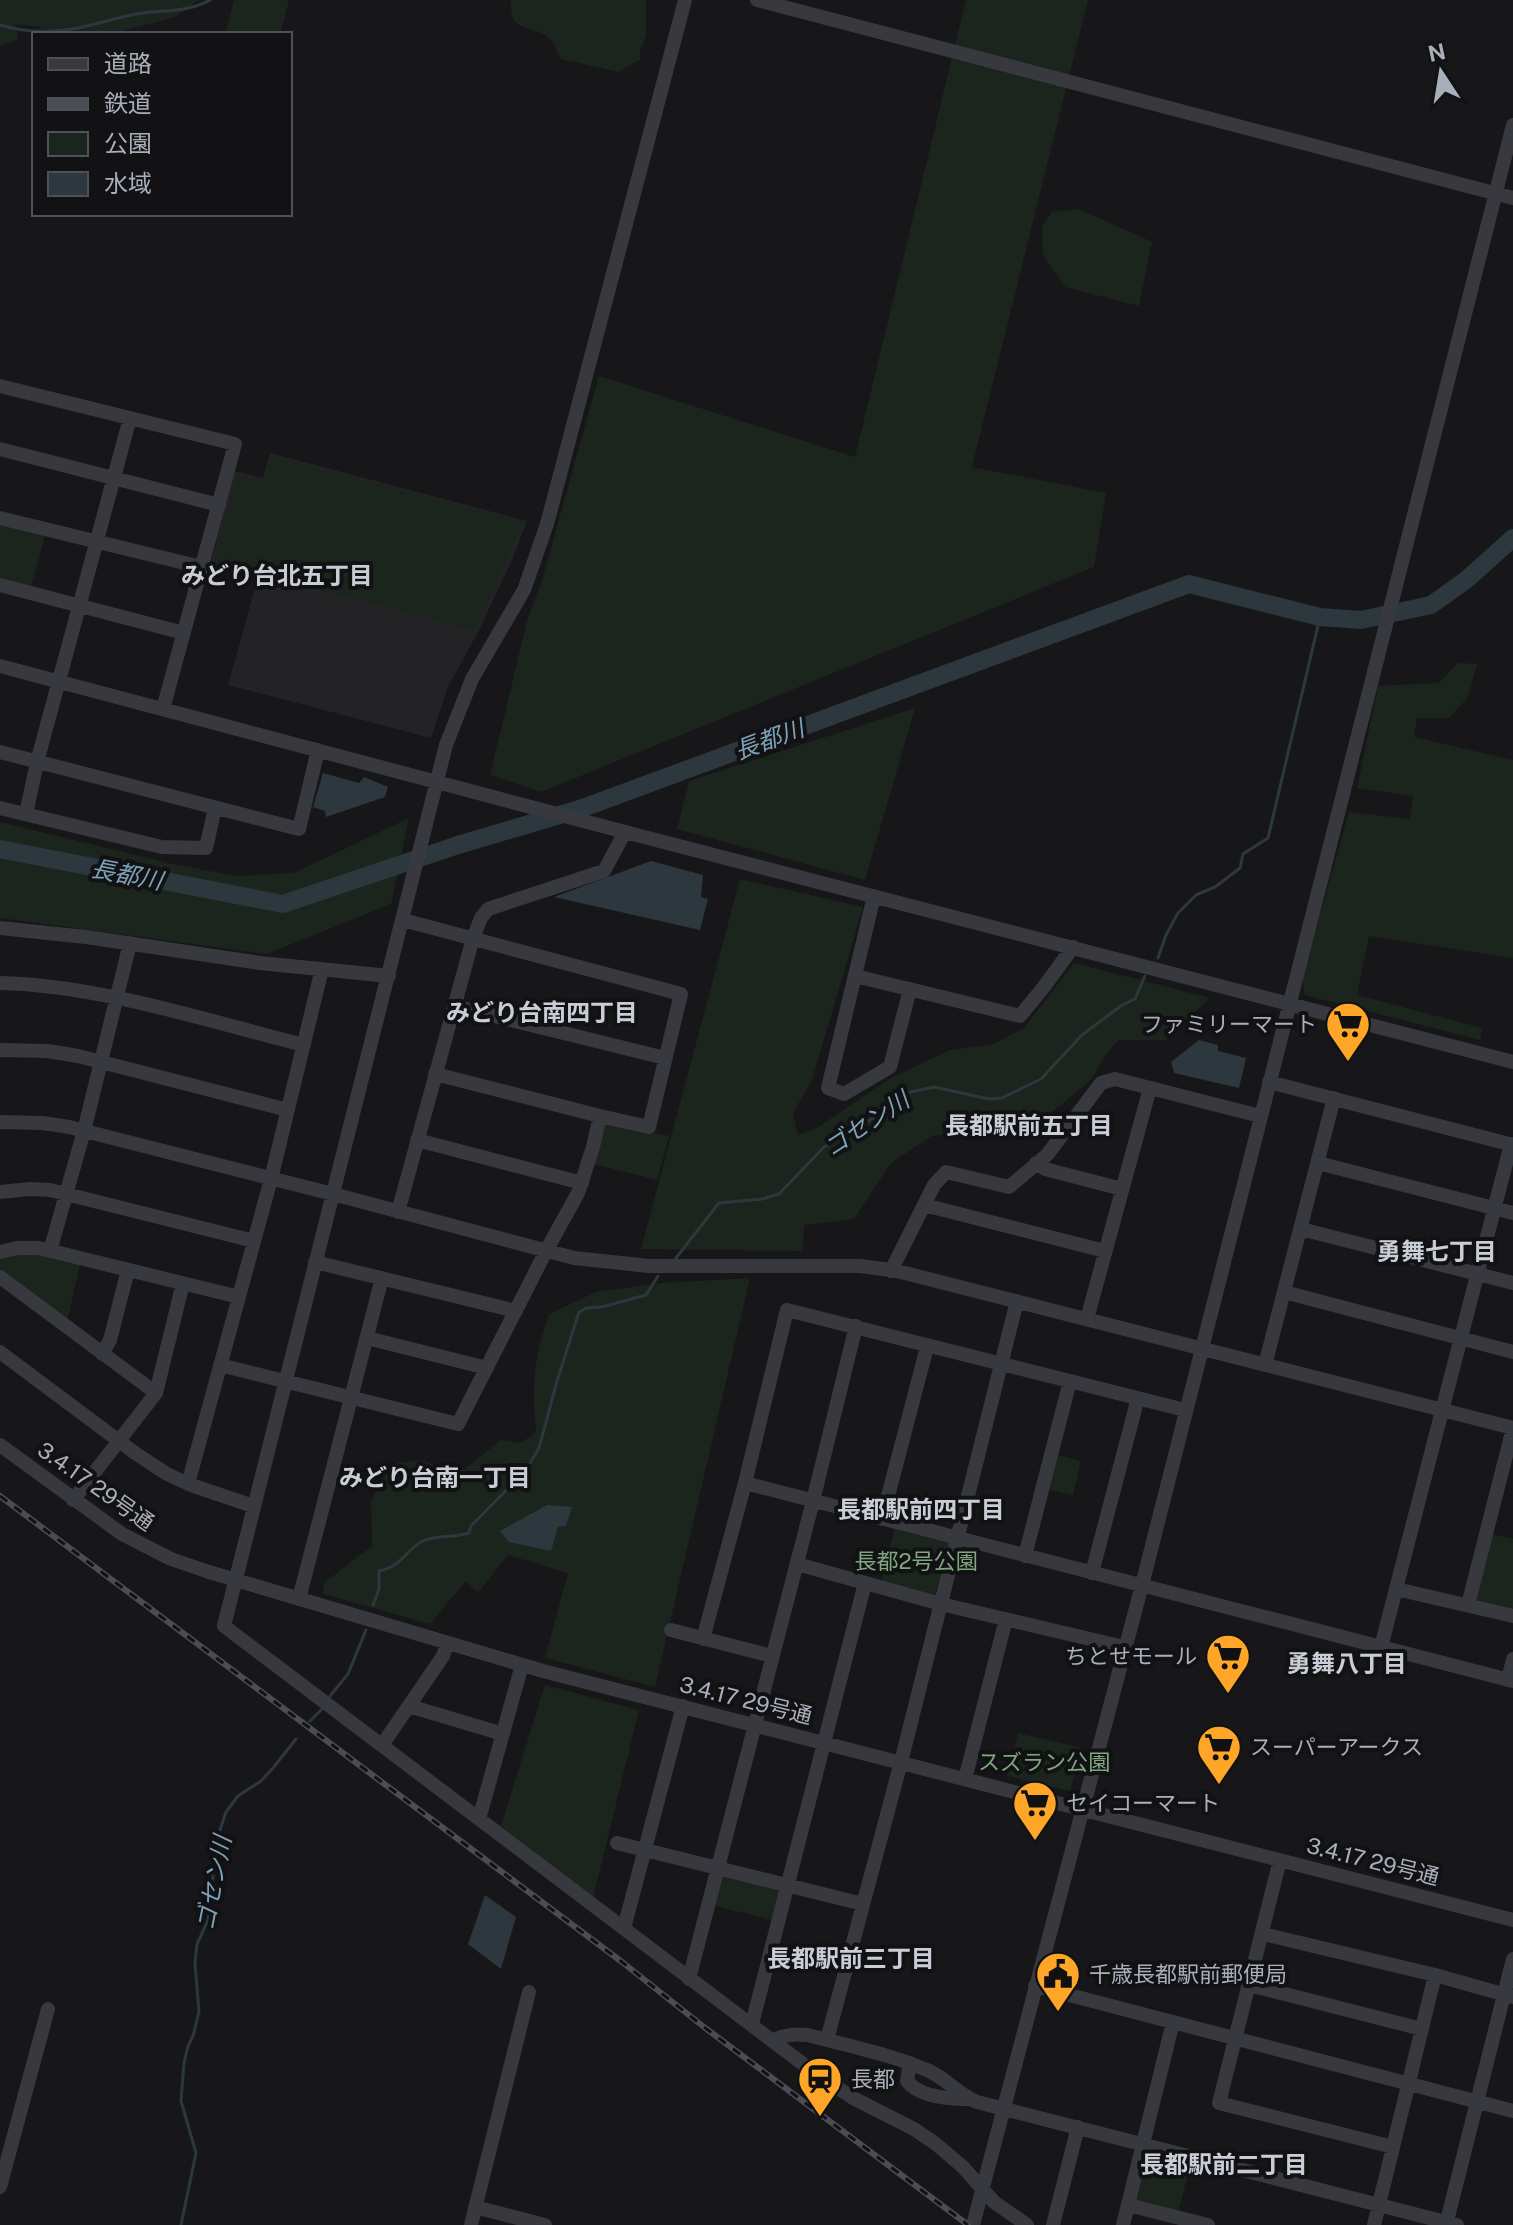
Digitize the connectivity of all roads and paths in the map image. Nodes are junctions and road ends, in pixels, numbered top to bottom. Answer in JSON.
{"nodes":[{"id":1,"x":685,"y":0,"type":"edge"},
{"id":2,"x":757,"y":0,"type":"edge"},
{"id":3,"x":1513,"y":125,"type":"edge"},
{"id":4,"x":1496,"y":193,"type":"junction"},
{"id":5,"x":1513,"y":198,"type":"edge"},
{"id":6,"x":0,"y":386,"type":"edge"},
{"id":7,"x":130,"y":418,"type":"junction"},
{"id":8,"x":0,"y":449,"type":"edge"},
{"id":9,"x":114,"y":478,"type":"junction"},
{"id":10,"x":219,"y":505,"type":"junction"},
{"id":11,"x":0,"y":518,"type":"edge"},
{"id":12,"x":97,"y":543,"type":"junction"},
{"id":13,"x":201,"y":567,"type":"junction"},
{"id":14,"x":0,"y":585,"type":"edge"},
{"id":15,"x":80,"y":606,"type":"junction"},
{"id":16,"x":184,"y":633,"type":"junction"},
{"id":17,"x":0,"y":666,"type":"edge"},
{"id":18,"x":59,"y":682,"type":"junction"},
{"id":19,"x":163,"y":709,"type":"junction"},
{"id":20,"x":318,"y":750,"type":"junction"},
{"id":21,"x":0,"y":752,"type":"edge"},
{"id":22,"x":37,"y":762,"type":"junction"},
{"id":23,"x":436,"y":782,"type":"junction"},
{"id":24,"x":0,"y":808,"type":"edge"},
{"id":25,"x":215,"y":808,"type":"junction"},
{"id":26,"x":26,"y":814,"type":"junction"},
{"id":27,"x":625,"y":832,"type":"junction"},
{"id":28,"x":874,"y":896,"type":"junction"},
{"id":29,"x":403,"y":920,"type":"junction"},
{"id":30,"x":0,"y":928,"type":"edge"},
{"id":31,"x":473,"y":938,"type":"junction"},
{"id":32,"x":130,"y":943,"type":"junction"},
{"id":33,"x":1073,"y":947,"type":"junction"},
{"id":34,"x":322,"y":969,"type":"junction"},
{"id":35,"x":389,"y":976,"type":"junction"},
{"id":36,"x":855,"y":976,"type":"junction"},
{"id":37,"x":0,"y":983,"type":"edge"},
{"id":38,"x":910,"y":989,"type":"junction"},
{"id":39,"x":117,"y":998,"type":"junction"},
{"id":40,"x":1289,"y":1005,"type":"junction"},
{"id":41,"x":454,"y":1006,"type":"junction"},
{"id":42,"x":304,"y":1045,"type":"junction"},
{"id":43,"x":0,"y":1050,"type":"edge"},
{"id":44,"x":665,"y":1058,"type":"junction"},
{"id":45,"x":101,"y":1062,"type":"junction"},
{"id":46,"x":1513,"y":1062,"type":"edge"},
{"id":47,"x":435,"y":1074,"type":"junction"},
{"id":48,"x":1269,"y":1082,"type":"junction"},
{"id":49,"x":1150,"y":1088,"type":"junction"},
{"id":50,"x":1334,"y":1098,"type":"junction"},
{"id":51,"x":288,"y":1110,"type":"junction"},
{"id":52,"x":600,"y":1116,"type":"junction"},
{"id":53,"x":1260,"y":1116,"type":"junction"},
{"id":54,"x":0,"y":1122,"type":"edge"},
{"id":55,"x":84,"y":1131,"type":"junction"},
{"id":56,"x":417,"y":1140,"type":"junction"},
{"id":57,"x":1512,"y":1144,"type":"edge"},
{"id":58,"x":1036,"y":1163,"type":"junction"},
{"id":59,"x":1318,"y":1163,"type":"junction"},
{"id":60,"x":271,"y":1179,"type":"junction"},
{"id":61,"x":582,"y":1183,"type":"junction"},
{"id":62,"x":1122,"y":1189,"type":"junction"},
{"id":63,"x":0,"y":1192,"type":"edge"},
{"id":64,"x":66,"y":1194,"type":"junction"},
{"id":65,"x":333,"y":1194,"type":"junction"},
{"id":66,"x":924,"y":1205,"type":"junction"},
{"id":67,"x":1494,"y":1208,"type":"junction"},
{"id":68,"x":398,"y":1212,"type":"junction"},
{"id":69,"x":1513,"y":1213,"type":"edge"},
{"id":70,"x":1301,"y":1229,"type":"junction"},
{"id":71,"x":254,"y":1241,"type":"junction"},
{"id":72,"x":50,"y":1251,"type":"junction"},
{"id":73,"x":546,"y":1251,"type":"junction"},
{"id":74,"x":1105,"y":1251,"type":"junction"},
{"id":75,"x":0,"y":1252,"type":"edge"},
{"id":76,"x":315,"y":1262,"type":"junction"},
{"id":77,"x":128,"y":1270,"type":"junction"},
{"id":78,"x":891,"y":1271,"type":"junction"},
{"id":79,"x":1477,"y":1274,"type":"junction"},
{"id":80,"x":0,"y":1277,"type":"edge"},
{"id":81,"x":382,"y":1278,"type":"junction"},
{"id":82,"x":183,"y":1283,"type":"junction"},
{"id":83,"x":1513,"y":1283,"type":"edge"},
{"id":84,"x":1284,"y":1292,"type":"junction"},
{"id":85,"x":239,"y":1297,"type":"junction"},
{"id":86,"x":1017,"y":1301,"type":"junction"},
{"id":87,"x":516,"y":1311,"type":"junction"},
{"id":88,"x":1087,"y":1319,"type":"junction"},
{"id":89,"x":856,"y":1326,"type":"junction"},
{"id":90,"x":367,"y":1338,"type":"junction"},
{"id":91,"x":1460,"y":1338,"type":"junction"},
{"id":92,"x":927,"y":1347,"type":"junction"},
{"id":93,"x":1201,"y":1348,"type":"junction"},
{"id":94,"x":0,"y":1352,"type":"edge"},
{"id":95,"x":1513,"y":1352,"type":"edge"},
{"id":96,"x":102,"y":1354,"type":"junction"},
{"id":97,"x":1001,"y":1364,"type":"junction"},
{"id":98,"x":220,"y":1365,"type":"junction"},
{"id":99,"x":1265,"y":1365,"type":"junction"},
{"id":100,"x":487,"y":1368,"type":"junction"},
{"id":101,"x":285,"y":1381,"type":"junction"},
{"id":102,"x":1070,"y":1381,"type":"junction"},
{"id":103,"x":156,"y":1393,"type":"junction"},
{"id":104,"x":351,"y":1398,"type":"junction"},
{"id":105,"x":1138,"y":1398,"type":"junction"},
{"id":106,"x":1185,"y":1410,"type":"junction"},
{"id":107,"x":1441,"y":1410,"type":"junction"},
{"id":108,"x":1513,"y":1428,"type":"edge"},
{"id":109,"x":119,"y":1442,"type":"junction"},
{"id":110,"x":0,"y":1445,"type":"edge"},
{"id":111,"x":745,"y":1483,"type":"junction"},
{"id":112,"x":188,"y":1484,"type":"junction"},
{"id":113,"x":73,"y":1500,"type":"junction"},
{"id":114,"x":813,"y":1501,"type":"junction"},
{"id":115,"x":253,"y":1506,"type":"junction"},
{"id":116,"x":882,"y":1519,"type":"junction"},
{"id":117,"x":957,"y":1539,"type":"junction"},
{"id":118,"x":1025,"y":1556,"type":"junction"},
{"id":119,"x":797,"y":1564,"type":"junction"},
{"id":120,"x":1092,"y":1573,"type":"junction"},
{"id":121,"x":235,"y":1580,"type":"junction"},
{"id":122,"x":865,"y":1583,"type":"junction"},
{"id":123,"x":1142,"y":1585,"type":"junction"},
{"id":124,"x":1396,"y":1589,"type":"junction"},
{"id":125,"x":299,"y":1599,"type":"junction"},
{"id":126,"x":941,"y":1604,"type":"junction"},
{"id":127,"x":1468,"y":1605,"type":"junction"},
{"id":128,"x":1513,"y":1616,"type":"edge"},
{"id":129,"x":1006,"y":1619,"type":"junction"},
{"id":130,"x":671,"y":1630,"type":"dead end"},
{"id":131,"x":703,"y":1639,"type":"junction"},
{"id":132,"x":447,"y":1644,"type":"junction"},
{"id":133,"x":1124,"y":1647,"type":"junction"},
{"id":134,"x":1381,"y":1647,"type":"junction"},
{"id":135,"x":772,"y":1656,"type":"junction"},
{"id":136,"x":1513,"y":1659,"type":"edge"},
{"id":137,"x":522,"y":1665,"type":"junction"},
{"id":138,"x":1510,"y":1681,"type":"edge"},
{"id":139,"x":409,"y":1706,"type":"junction"},
{"id":140,"x":683,"y":1706,"type":"junction"},
{"id":141,"x":754,"y":1725,"type":"junction"},
{"id":142,"x":503,"y":1734,"type":"junction"},
{"id":143,"x":824,"y":1743,"type":"junction"},
{"id":144,"x":382,"y":1745,"type":"junction"},
{"id":145,"x":901,"y":1762,"type":"junction"},
{"id":146,"x":965,"y":1779,"type":"junction"},
{"id":147,"x":1081,"y":1809,"type":"junction"},
{"id":148,"x":479,"y":1819,"type":"junction"},
{"id":149,"x":617,"y":1843,"type":"dead end"},
{"id":150,"x":645,"y":1850,"type":"junction"},
{"id":151,"x":1280,"y":1860,"type":"junction"},
{"id":152,"x":718,"y":1867,"type":"junction"},
{"id":153,"x":788,"y":1884,"type":"junction"},
{"id":154,"x":863,"y":1904,"type":"junction"},
{"id":155,"x":1513,"y":1920,"type":"edge"},
{"id":156,"x":624,"y":1928,"type":"junction"},
{"id":157,"x":1263,"y":1934,"type":"junction"},
{"id":158,"x":1513,"y":1959,"type":"edge"},
{"id":159,"x":1435,"y":1975,"type":"junction"},
{"id":160,"x":689,"y":1979,"type":"junction"},
{"id":161,"x":1249,"y":1985,"type":"junction"},
{"id":162,"x":1035,"y":1986,"type":"junction"},
{"id":163,"x":529,"y":1992,"type":"dead end"},
{"id":164,"x":1508,"y":1996,"type":"edge"},
{"id":165,"x":48,"y":2009,"type":"dead end"},
{"id":166,"x":1173,"y":2022,"type":"junction"},
{"id":167,"x":752,"y":2024,"type":"junction"},
{"id":168,"x":1422,"y":2029,"type":"junction"},
{"id":169,"x":1235,"y":2038,"type":"junction"},
{"id":170,"x":774,"y":2040,"type":"junction"},
{"id":171,"x":827,"y":2040,"type":"junction"},
{"id":172,"x":910,"y":2063,"type":"junction"},
{"id":173,"x":1409,"y":2084,"type":"junction"},
{"id":174,"x":968,"y":2099,"type":"junction"},
{"id":175,"x":1476,"y":2101,"type":"junction"},
{"id":176,"x":1005,"y":2108,"type":"junction"},
{"id":177,"x":1513,"y":2111,"type":"edge"},
{"id":178,"x":1078,"y":2127,"type":"junction"},
{"id":179,"x":1142,"y":2144,"type":"junction"},
{"id":180,"x":1393,"y":2147,"type":"junction"},
{"id":181,"x":0,"y":2187,"type":"edge"},
{"id":182,"x":983,"y":2189,"type":"junction"},
{"id":183,"x":1128,"y":2205,"type":"junction"},
{"id":184,"x":1379,"y":2205,"type":"junction"},
{"id":185,"x":475,"y":2207,"type":"junction"},
{"id":186,"x":1450,"y":2224,"type":"edge"},
{"id":187,"x":471,"y":2225,"type":"edge"},
{"id":188,"x":545,"y":2225,"type":"edge"},
{"id":189,"x":973,"y":2225,"type":"edge"},
{"id":190,"x":1027,"y":2225,"type":"edge"},
{"id":191,"x":1053,"y":2225,"type":"edge"},
{"id":192,"x":1123,"y":2225,"type":"edge"},
{"id":193,"x":1208,"y":2225,"type":"edge"},
{"id":194,"x":1374,"y":2225,"type":"edge"}],
"edges":[{"from":1,"to":23,"type":"street"},
{"from":2,"to":4,"type":"street"},
{"from":3,"to":4,"type":"street"},
{"from":4,"to":5,"type":"street"},
{"from":4,"to":40,"type":"street"},
{"from":6,"to":7,"type":"street"},
{"from":7,"to":9,"type":"street"},
{"from":7,"to":10,"type":"street"},
{"from":8,"to":9,"type":"street"},
{"from":9,"to":10,"type":"street"},
{"from":9,"to":12,"type":"street"},
{"from":10,"to":13,"type":"street"},
{"from":11,"to":12,"type":"street"},
{"from":12,"to":13,"type":"street"},
{"from":12,"to":15,"type":"street"},
{"from":13,"to":16,"type":"street"},
{"from":14,"to":15,"type":"street"},
{"from":15,"to":16,"type":"street"},
{"from":15,"to":18,"type":"street"},
{"from":16,"to":19,"type":"street"},
{"from":17,"to":18,"type":"street"},
{"from":18,"to":19,"type":"street"},
{"from":18,"to":22,"type":"street"},
{"from":19,"to":20,"type":"street"},
{"from":20,"to":23,"type":"street"},
{"from":20,"to":25,"type":"street"},
{"from":21,"to":22,"type":"street"},
{"from":22,"to":25,"type":"street"},
{"from":22,"to":26,"type":"street"},
{"from":23,"to":27,"type":"street"},
{"from":23,"to":29,"type":"street"},
{"from":24,"to":26,"type":"street"},
{"from":25,"to":26,"type":"street"},
{"from":27,"to":28,"type":"street"},
{"from":27,"to":31,"type":"street"},
{"from":28,"to":33,"type":"street"},
{"from":28,"to":36,"type":"street"},
{"from":29,"to":31,"type":"street"},
{"from":29,"to":35,"type":"street"},
{"from":30,"to":32,"type":"street"},
{"from":31,"to":41,"type":"street"},
{"from":31,"to":44,"type":"street"},
{"from":32,"to":34,"type":"street"},
{"from":32,"to":39,"type":"street"},
{"from":33,"to":38,"type":"street"},
{"from":33,"to":40,"type":"street"},
{"from":34,"to":35,"type":"street"},
{"from":34,"to":42,"type":"street"},
{"from":35,"to":65,"type":"street"},
{"from":36,"to":38,"type":"street"},
{"from":36,"to":38,"type":"street"},
{"from":37,"to":39,"type":"street"},
{"from":39,"to":42,"type":"street"},
{"from":39,"to":45,"type":"street"},
{"from":40,"to":46,"type":"street"},
{"from":40,"to":48,"type":"street"},
{"from":41,"to":44,"type":"street"},
{"from":41,"to":47,"type":"street"},
{"from":42,"to":51,"type":"street"},
{"from":43,"to":45,"type":"street"},
{"from":44,"to":52,"type":"street"},
{"from":45,"to":51,"type":"street"},
{"from":45,"to":55,"type":"street"},
{"from":47,"to":52,"type":"street"},
{"from":47,"to":56,"type":"street"},
{"from":48,"to":50,"type":"street"},
{"from":48,"to":53,"type":"street"},
{"from":49,"to":53,"type":"street"},
{"from":49,"to":58,"type":"street"},
{"from":49,"to":62,"type":"street"},
{"from":50,"to":57,"type":"street"},
{"from":50,"to":59,"type":"street"},
{"from":51,"to":60,"type":"street"},
{"from":52,"to":61,"type":"street"},
{"from":53,"to":93,"type":"street"},
{"from":54,"to":55,"type":"street"},
{"from":55,"to":60,"type":"street"},
{"from":55,"to":64,"type":"street"},
{"from":56,"to":61,"type":"street"},
{"from":56,"to":68,"type":"street"},
{"from":57,"to":67,"type":"street"},
{"from":58,"to":62,"type":"street"},
{"from":58,"to":66,"type":"street"},
{"from":59,"to":67,"type":"street"},
{"from":59,"to":70,"type":"street"},
{"from":60,"to":65,"type":"street"},
{"from":60,"to":71,"type":"street"},
{"from":61,"to":73,"type":"street"},
{"from":62,"to":74,"type":"street"},
{"from":63,"to":64,"type":"street"},
{"from":64,"to":71,"type":"street"},
{"from":64,"to":72,"type":"street"},
{"from":65,"to":68,"type":"street"},
{"from":65,"to":76,"type":"street"},
{"from":66,"to":74,"type":"street"},
{"from":66,"to":78,"type":"street"},
{"from":67,"to":69,"type":"street"},
{"from":67,"to":79,"type":"street"},
{"from":68,"to":73,"type":"street"},
{"from":70,"to":79,"type":"street"},
{"from":70,"to":84,"type":"street"},
{"from":71,"to":85,"type":"street"},
{"from":72,"to":75,"type":"street"},
{"from":72,"to":77,"type":"street"},
{"from":73,"to":78,"type":"street"},
{"from":73,"to":87,"type":"street"},
{"from":74,"to":88,"type":"street"},
{"from":76,"to":81,"type":"street"},
{"from":76,"to":101,"type":"street"},
{"from":77,"to":82,"type":"street"},
{"from":77,"to":96,"type":"street"},
{"from":78,"to":86,"type":"street"},
{"from":79,"to":83,"type":"street"},
{"from":79,"to":91,"type":"street"},
{"from":80,"to":96,"type":"street"},
{"from":81,"to":87,"type":"street"},
{"from":81,"to":90,"type":"street"},
{"from":82,"to":85,"type":"street"},
{"from":82,"to":103,"type":"street"},
{"from":84,"to":91,"type":"street"},
{"from":84,"to":99,"type":"street"},
{"from":85,"to":98,"type":"street"},
{"from":86,"to":88,"type":"street"},
{"from":86,"to":97,"type":"street"},
{"from":87,"to":100,"type":"street"},
{"from":88,"to":93,"type":"street"},
{"from":89,"to":92,"type":"street"},
{"from":89,"to":111,"type":"street"},
{"from":89,"to":114,"type":"street"},
{"from":90,"to":100,"type":"street"},
{"from":90,"to":104,"type":"street"},
{"from":91,"to":95,"type":"street"},
{"from":91,"to":107,"type":"street"},
{"from":92,"to":97,"type":"street"},
{"from":92,"to":116,"type":"street"},
{"from":93,"to":99,"type":"street"},
{"from":93,"to":106,"type":"street"},
{"from":94,"to":109,"type":"street"},
{"from":96,"to":103,"type":"street"},
{"from":97,"to":102,"type":"street"},
{"from":97,"to":117,"type":"street"},
{"from":98,"to":101,"type":"street"},
{"from":98,"to":112,"type":"street"},
{"from":99,"to":107,"type":"street"},
{"from":100,"to":104,"type":"street"},
{"from":101,"to":104,"type":"street"},
{"from":101,"to":115,"type":"street"},
{"from":102,"to":105,"type":"street"},
{"from":102,"to":118,"type":"street"},
{"from":103,"to":109,"type":"street"},
{"from":104,"to":125,"type":"street"},
{"from":105,"to":106,"type":"street"},
{"from":105,"to":120,"type":"street"},
{"from":106,"to":123,"type":"street"},
{"from":107,"to":108,"type":"street"},
{"from":107,"to":124,"type":"street"},
{"from":108,"to":127,"type":"street"},
{"from":109,"to":112,"type":"street"},
{"from":109,"to":113,"type":"street"},
{"from":110,"to":113,"type":"street","name":"3.4.17 29号通"},
{"from":111,"to":114,"type":"street"},
{"from":111,"to":131,"type":"street"},
{"from":112,"to":115,"type":"street"},
{"from":113,"to":121,"type":"street","name":"3.4.17 29号通"},
{"from":114,"to":116,"type":"street"},
{"from":114,"to":119,"type":"street"},
{"from":115,"to":121,"type":"street"},
{"from":116,"to":117,"type":"street"},
{"from":117,"to":118,"type":"street"},
{"from":117,"to":126,"type":"street"},
{"from":118,"to":120,"type":"street"},
{"from":119,"to":122,"type":"street"},
{"from":119,"to":135,"type":"street"},
{"from":120,"to":123,"type":"street"},
{"from":121,"to":125,"type":"street","name":"3.4.17 29号通"},
{"from":121,"to":144,"type":"street"},
{"from":122,"to":126,"type":"street"},
{"from":122,"to":143,"type":"street"},
{"from":123,"to":133,"type":"street"},
{"from":123,"to":134,"type":"street"},
{"from":124,"to":127,"type":"street"},
{"from":124,"to":134,"type":"street"},
{"from":125,"to":132,"type":"street","name":"3.4.17 29号通"},
{"from":126,"to":129,"type":"street"},
{"from":126,"to":145,"type":"street"},
{"from":127,"to":128,"type":"street"},
{"from":129,"to":133,"type":"street"},
{"from":129,"to":146,"type":"street"},
{"from":130,"to":131,"type":"street"},
{"from":131,"to":135,"type":"street"},
{"from":132,"to":137,"type":"street","name":"3.4.17 29号通"},
{"from":132,"to":139,"type":"street"},
{"from":133,"to":147,"type":"street"},
{"from":134,"to":138,"type":"street"},
{"from":135,"to":141,"type":"street"},
{"from":136,"to":138,"type":"street"},
{"from":137,"to":140,"type":"street","name":"3.4.17 29号通"},
{"from":137,"to":142,"type":"street"},
{"from":139,"to":142,"type":"street"},
{"from":139,"to":144,"type":"street"},
{"from":140,"to":141,"type":"street","name":"3.4.17 29号通"},
{"from":140,"to":150,"type":"street"},
{"from":141,"to":143,"type":"street","name":"3.4.17 29号通"},
{"from":141,"to":152,"type":"street"},
{"from":142,"to":148,"type":"street"},
{"from":143,"to":145,"type":"street","name":"3.4.17 29号通"},
{"from":143,"to":153,"type":"street"},
{"from":144,"to":148,"type":"street"},
{"from":145,"to":146,"type":"street","name":"3.4.17 29号通"},
{"from":145,"to":154,"type":"street"},
{"from":146,"to":147,"type":"street","name":"3.4.17 29号通"},
{"from":147,"to":151,"type":"street","name":"3.4.17 29号通"},
{"from":147,"to":162,"type":"street"},
{"from":148,"to":156,"type":"street"},
{"from":149,"to":150,"type":"street"},
{"from":150,"to":152,"type":"street"},
{"from":150,"to":156,"type":"street"},
{"from":151,"to":155,"type":"street","name":"3.4.17 29号通"},
{"from":151,"to":157,"type":"street"},
{"from":152,"to":153,"type":"street"},
{"from":152,"to":160,"type":"street"},
{"from":153,"to":154,"type":"street"},
{"from":153,"to":167,"type":"street"},
{"from":154,"to":171,"type":"street"},
{"from":156,"to":160,"type":"street"},
{"from":157,"to":159,"type":"street"},
{"from":157,"to":161,"type":"street"},
{"from":158,"to":164,"type":"street"},
{"from":159,"to":164,"type":"street"},
{"from":159,"to":168,"type":"street"},
{"from":160,"to":167,"type":"street"},
{"from":161,"to":168,"type":"street"},
{"from":161,"to":169,"type":"street"},
{"from":162,"to":166,"type":"street"},
{"from":162,"to":176,"type":"street"},
{"from":163,"to":185,"type":"street"},
{"from":164,"to":175,"type":"street"},
{"from":165,"to":181,"type":"street"},
{"from":166,"to":169,"type":"street"},
{"from":166,"to":179,"type":"street"},
{"from":167,"to":170,"type":"street"},
{"from":168,"to":173,"type":"street"},
{"from":169,"to":173,"type":"street"},
{"from":169,"to":180,"type":"street"},
{"from":170,"to":171,"type":"street"},
{"from":170,"to":182,"type":"street"},
{"from":171,"to":172,"type":"street"},
{"from":172,"to":174,"type":"street"},
{"from":172,"to":174,"type":"street"},
{"from":173,"to":175,"type":"street"},
{"from":173,"to":180,"type":"street"},
{"from":174,"to":176,"type":"street"},
{"from":175,"to":177,"type":"street"},
{"from":175,"to":186,"type":"street"},
{"from":176,"to":178,"type":"street"},
{"from":176,"to":182,"type":"street"},
{"from":178,"to":179,"type":"street"},
{"from":178,"to":191,"type":"street"},
{"from":179,"to":183,"type":"street"},
{"from":179,"to":184,"type":"street"},
{"from":180,"to":184,"type":"street"},
{"from":182,"to":189,"type":"street"},
{"from":182,"to":190,"type":"street"},
{"from":183,"to":192,"type":"street"},
{"from":183,"to":193,"type":"street"},
{"from":184,"to":186,"type":"street"},
{"from":184,"to":194,"type":"street"},
{"from":185,"to":187,"type":"street"},
{"from":185,"to":188,"type":"street"}]}
